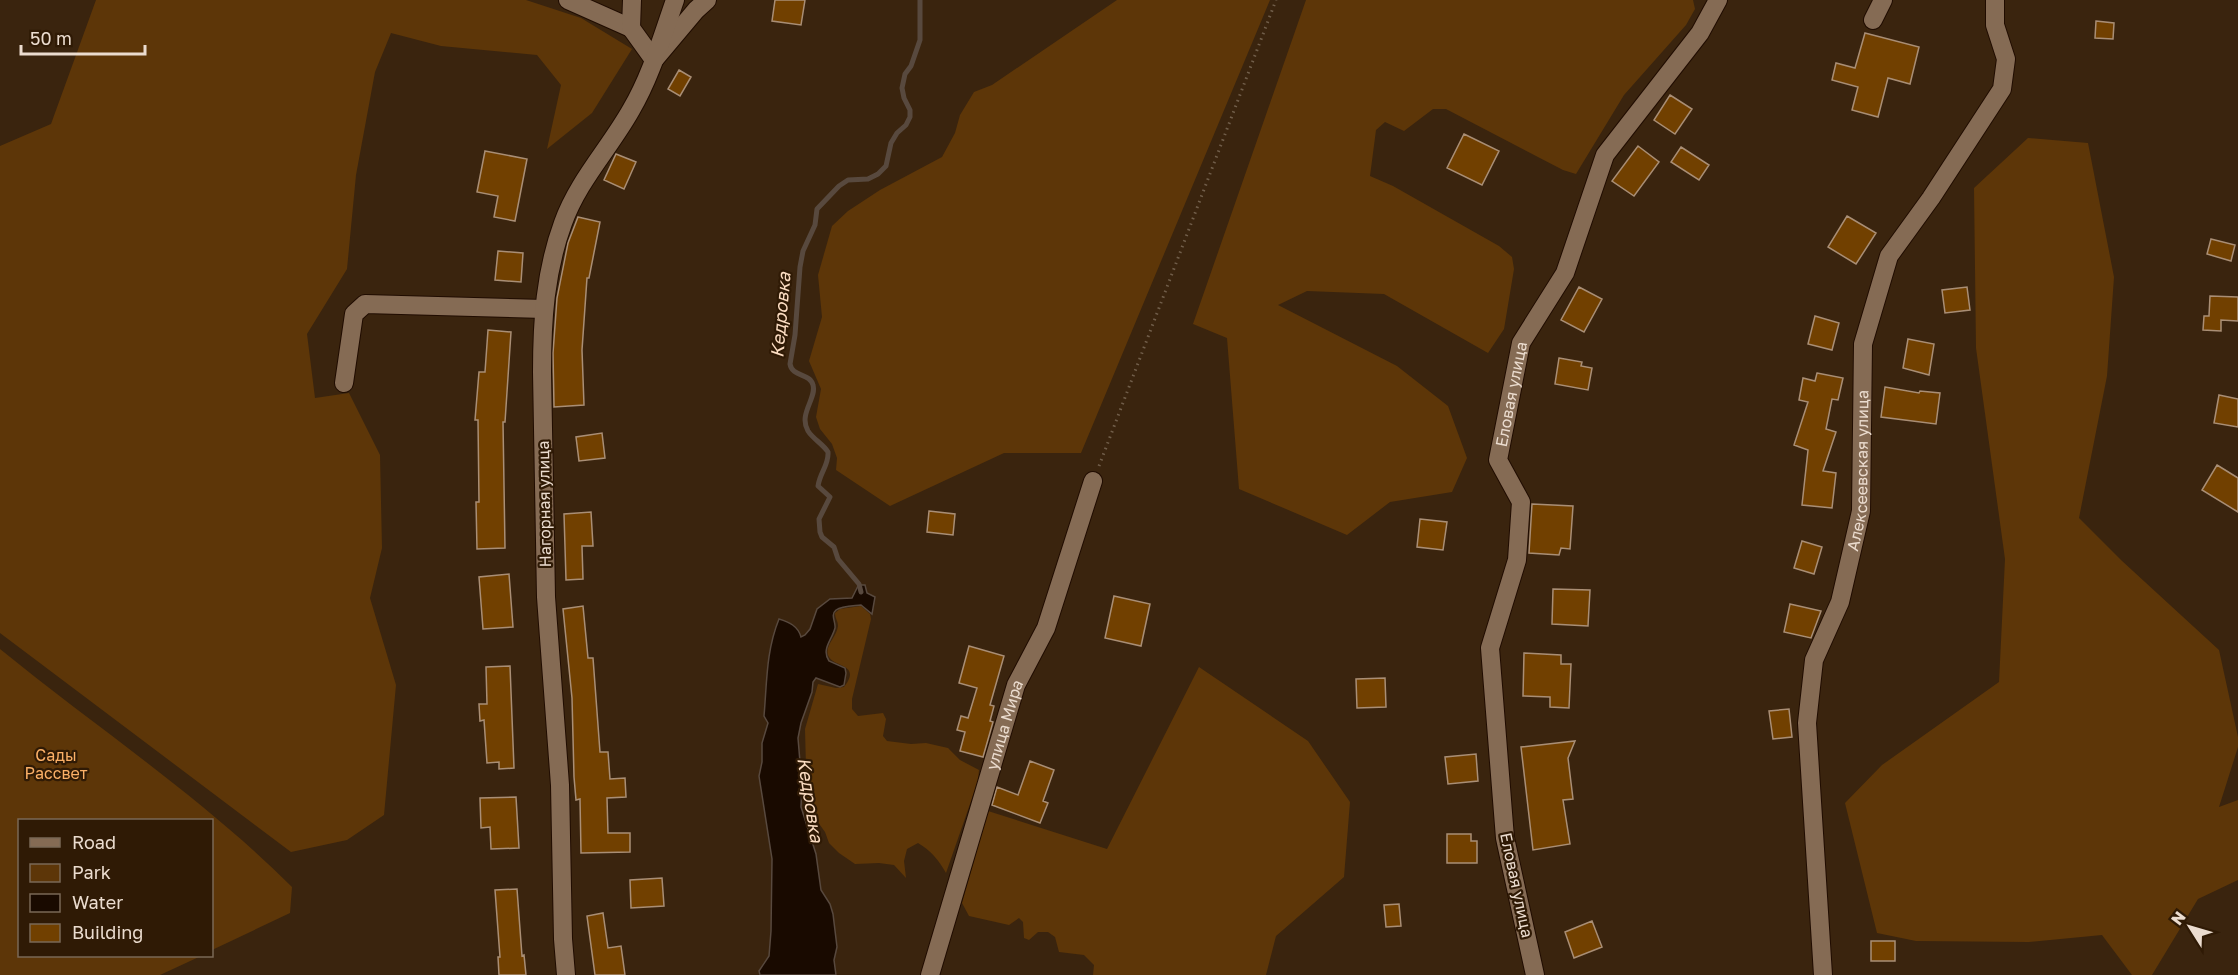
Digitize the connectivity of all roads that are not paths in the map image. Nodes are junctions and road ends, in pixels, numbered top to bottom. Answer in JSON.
{"nodes":[{"id":1,"x":568,"y":0,"type":"edge"},
{"id":2,"x":633,"y":0,"type":"edge"},
{"id":3,"x":675,"y":0,"type":"edge"},
{"id":4,"x":1718,"y":0,"type":"edge"},
{"id":5,"x":1883,"y":0,"type":"edge"},
{"id":6,"x":1995,"y":0,"type":"edge"},
{"id":7,"x":702,"y":3,"type":"edge"},
{"id":8,"x":1873,"y":20,"type":"dead end"},
{"id":9,"x":631,"y":28,"type":"junction"},
{"id":10,"x":654,"y":60,"type":"junction"},
{"id":11,"x":544,"y":309,"type":"junction"},
{"id":12,"x":344,"y":383,"type":"dead end"},
{"id":13,"x":1094,"y":481,"type":"road end"},
{"id":14,"x":566,"y":975,"type":"edge"},
{"id":15,"x":930,"y":975,"type":"edge"},
{"id":16,"x":1535,"y":975,"type":"edge"},
{"id":17,"x":1823,"y":975,"type":"edge"}],
"edges":[{"from":1,"to":9,"type":"street"},
{"from":2,"to":9,"type":"street"},
{"from":3,"to":10,"type":"street","name":"Нагорная улица"},
{"from":4,"to":16,"type":"street","name":"Еловая улица"},
{"from":5,"to":8,"type":"street"},
{"from":6,"to":17,"type":"street","name":"Алексеевская улица"},
{"from":7,"to":10,"type":"street","name":"Нагорная улица"},
{"from":9,"to":10,"type":"street"},
{"from":10,"to":11,"type":"street","name":"Нагорная улица"},
{"from":11,"to":12,"type":"street"},
{"from":11,"to":14,"type":"street","name":"Нагорная улица"},
{"from":13,"to":15,"type":"street","name":"улица Мира"}]}
